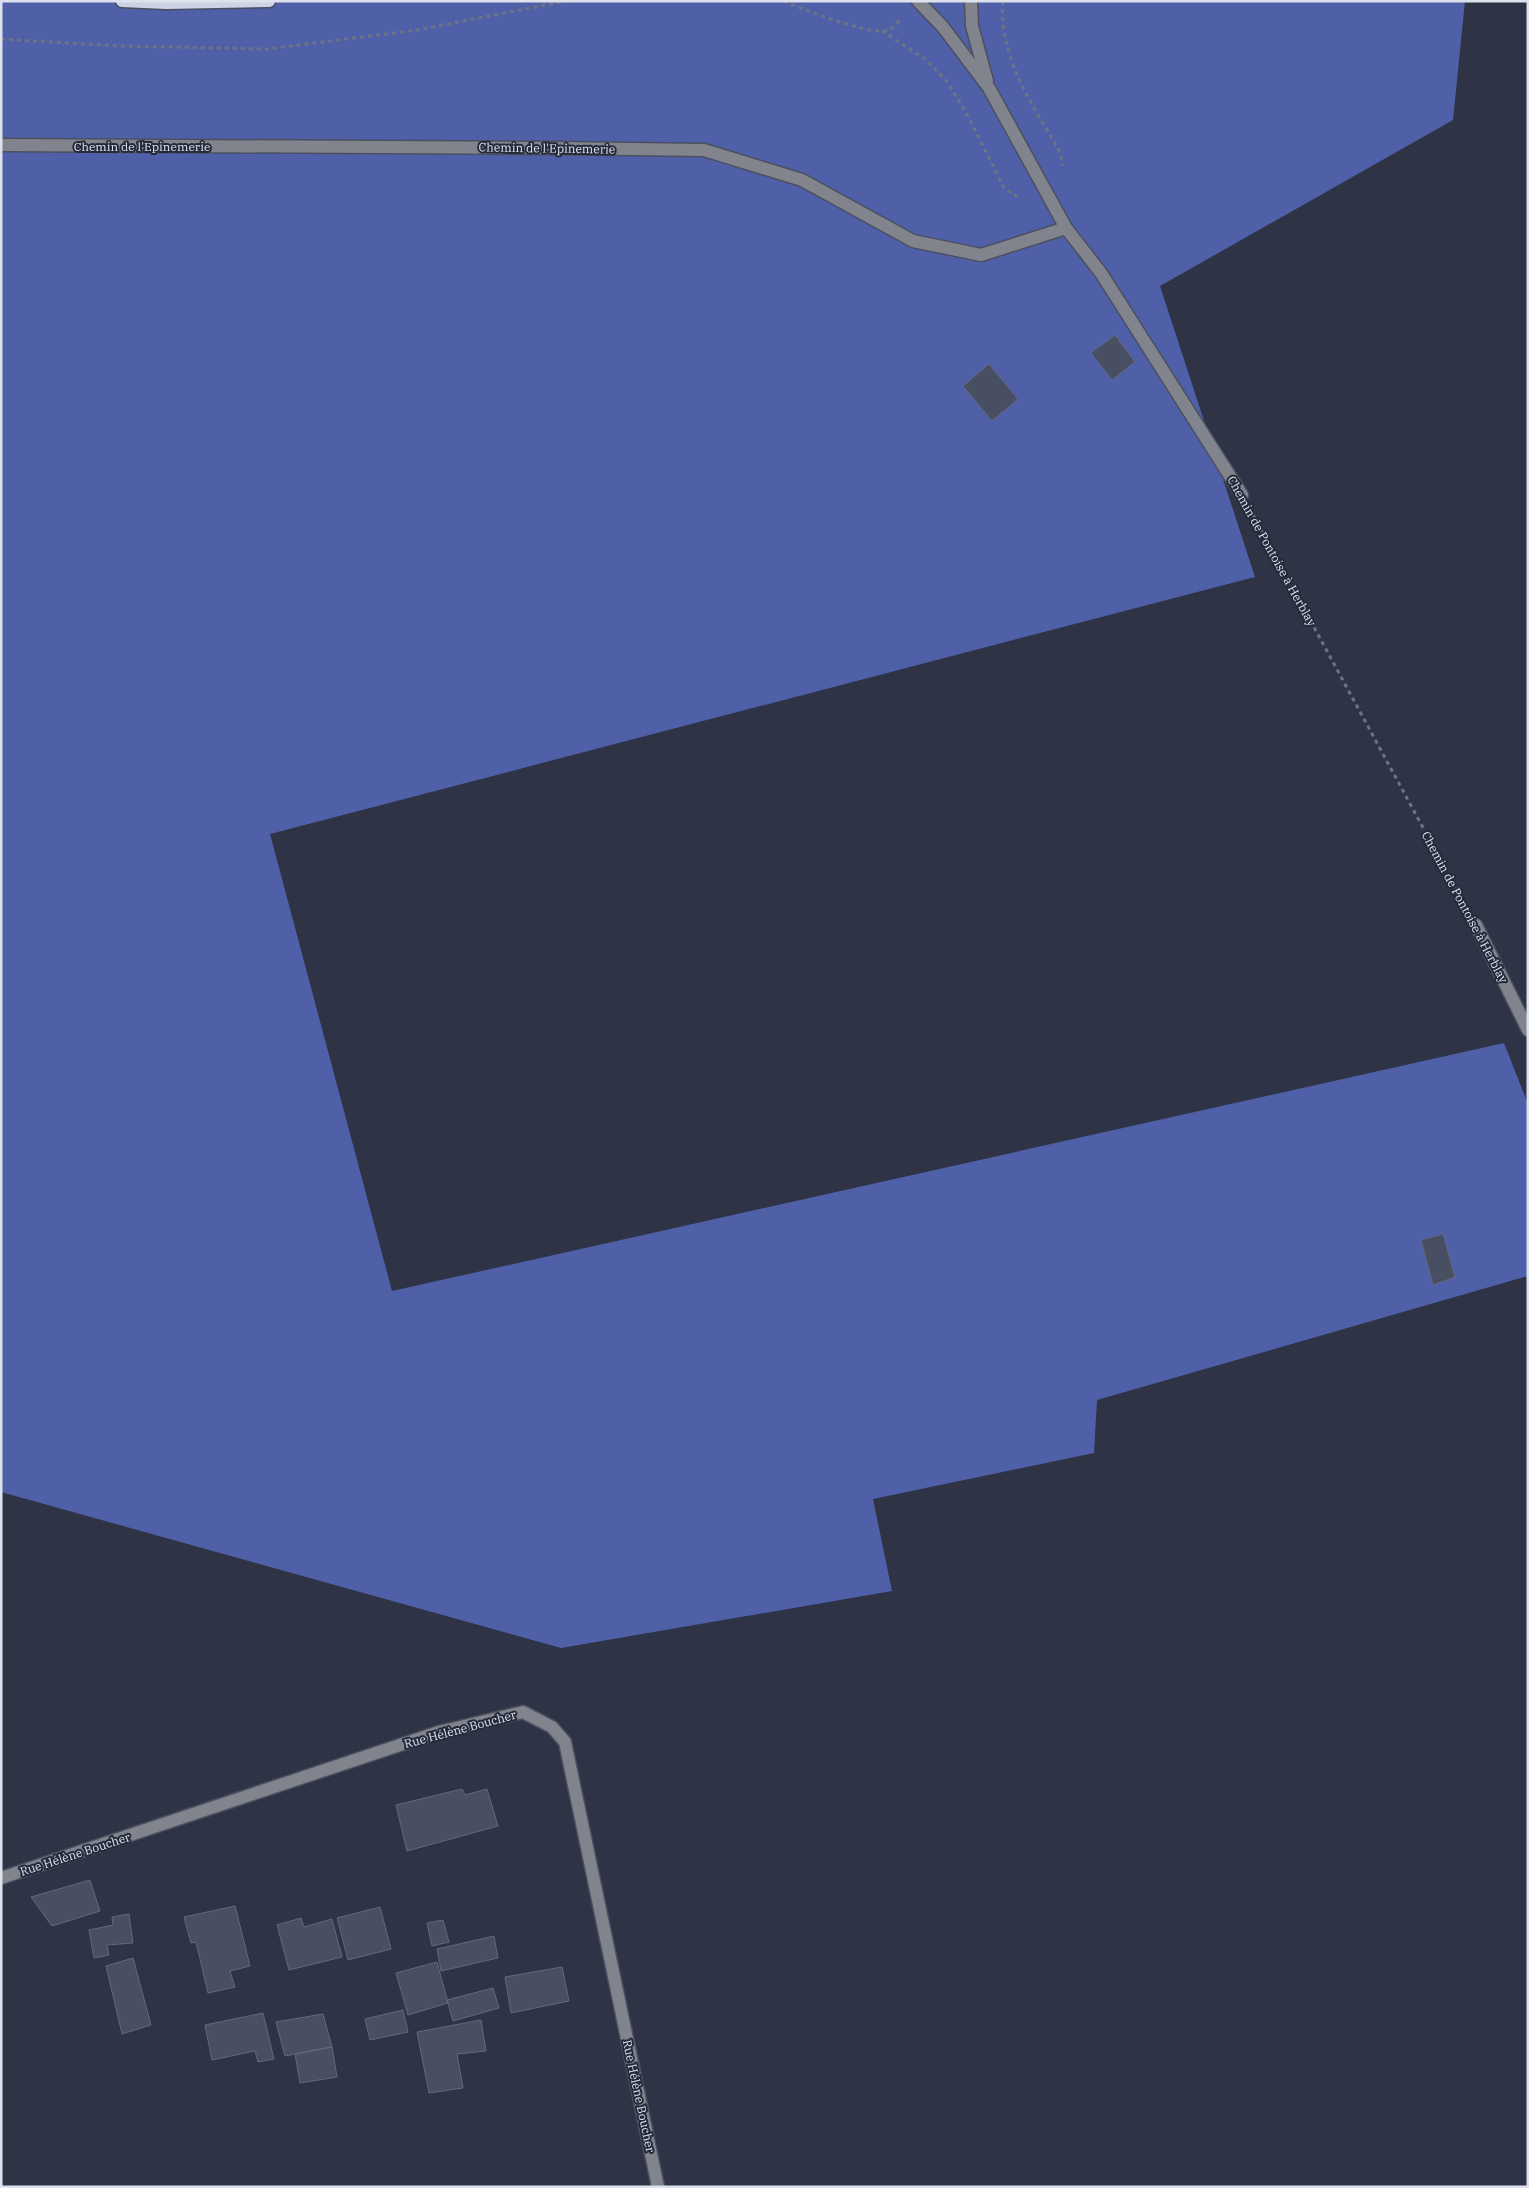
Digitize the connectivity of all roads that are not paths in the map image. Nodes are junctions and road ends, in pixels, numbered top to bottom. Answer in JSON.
{"nodes":[{"id":1,"x":122,"y":1,"type":"edge"},
{"id":2,"x":269,"y":1,"type":"edge"},
{"id":3,"x":918,"y":1,"type":"edge"},
{"id":4,"x":971,"y":1,"type":"edge"},
{"id":5,"x":989,"y":88,"type":"junction"},
{"id":6,"x":1,"y":145,"type":"edge"},
{"id":7,"x":1066,"y":228,"type":"junction"},
{"id":8,"x":1242,"y":495,"type":"road end"},
{"id":9,"x":1476,"y":924,"type":"road end"},
{"id":10,"x":1528,"y":1030,"type":"edge"},
{"id":11,"x":1,"y":1878,"type":"edge"},
{"id":12,"x":658,"y":2187,"type":"edge"}],
"edges":[{"from":1,"to":2,"type":"main road"},
{"from":3,"to":5,"type":"street","name":"Chemin de Pontoise à Herblay"},
{"from":4,"to":5,"type":"street","name":"Chemin de Pontoise à Herblay"},
{"from":5,"to":7,"type":"street","name":"Chemin de Pontoise à Herblay"},
{"from":6,"to":7,"type":"street","name":"Chemin de l'Epinemerie"},
{"from":7,"to":8,"type":"street","name":"Chemin de Pontoise à Herblay"},
{"from":9,"to":10,"type":"street","name":"Chemin de Pontoise à Herblay"},
{"from":11,"to":12,"type":"street","name":"Rue Hélène Boucher"}]}
